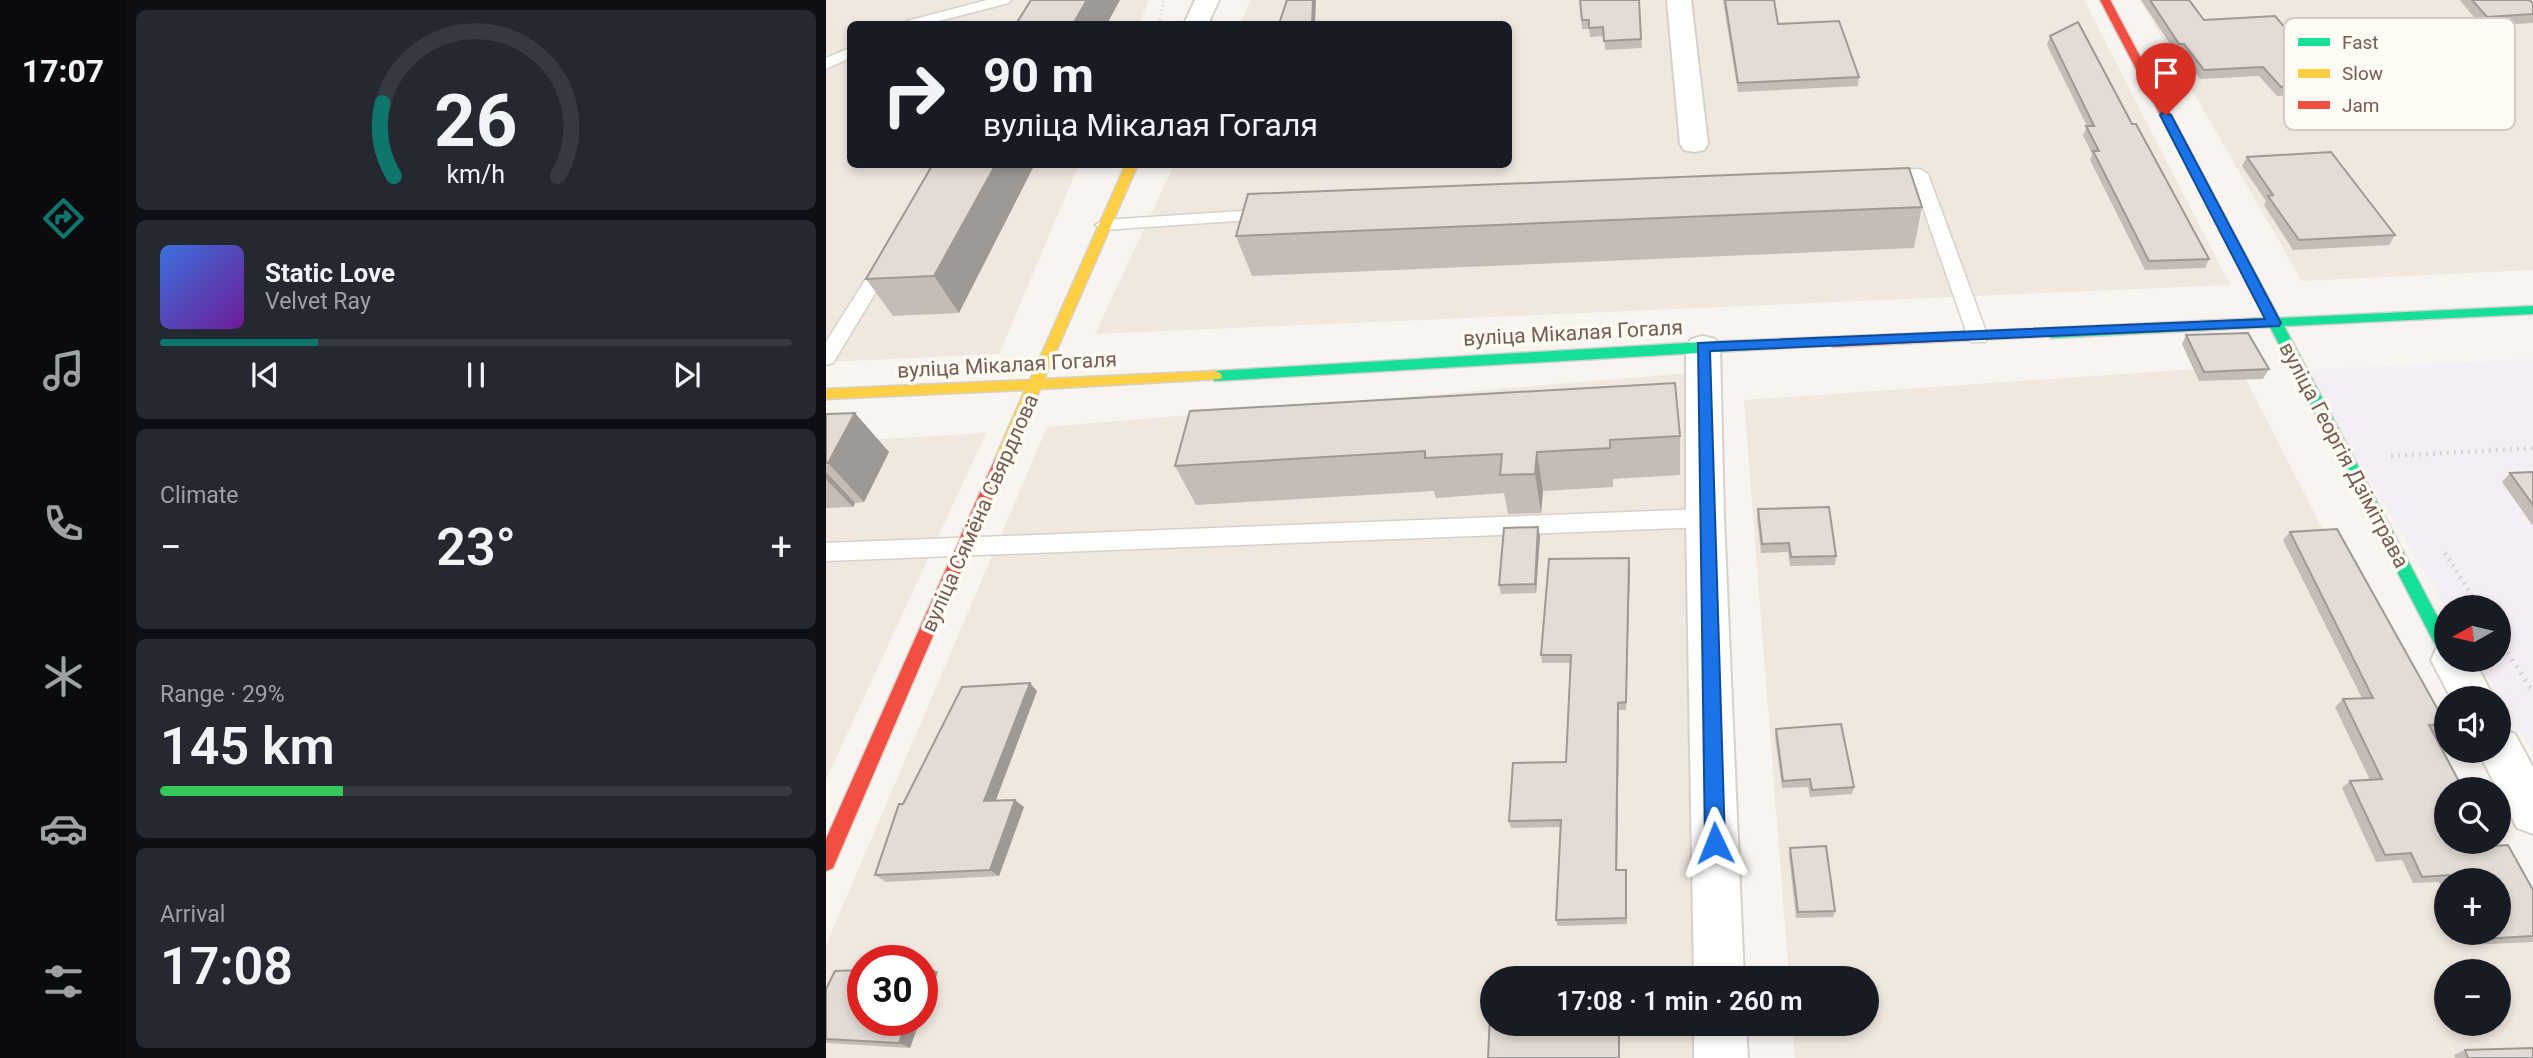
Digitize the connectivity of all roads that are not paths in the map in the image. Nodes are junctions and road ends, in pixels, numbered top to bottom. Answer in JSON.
{"nodes":[{"id":1,"x":1004,"y":0,"type":"edge"},
{"id":2,"x":1207,"y":0,"type":"edge"},
{"id":3,"x":1679,"y":0,"type":"edge"},
{"id":4,"x":2105,"y":0,"type":"edge"},
{"id":5,"x":924,"y":21,"type":"edge"},
{"id":6,"x":1197,"y":21,"type":"edge"},
{"id":7,"x":847,"y":42,"type":"edge"},
{"id":8,"x":826,"y":46,"type":"edge"},
{"id":9,"x":847,"y":53,"type":"edge"},
{"id":10,"x":827,"y":63,"type":"edge"},
{"id":11,"x":847,"y":66,"type":"edge"},
{"id":12,"x":1694,"y":144,"type":"dead end"},
{"id":13,"x":1130,"y":168,"type":"edge"},
{"id":14,"x":1864,"y":177,"type":"edge"},
{"id":15,"x":1284,"y":214,"type":"edge"},
{"id":16,"x":1104,"y":225,"type":"junction"},
{"id":17,"x":897,"y":244,"type":"edge"},
{"id":18,"x":2533,"y":310,"type":"edge"},
{"id":19,"x":2274,"y":323,"type":"junction"},
{"id":20,"x":1978,"y":337,"type":"junction"},
{"id":21,"x":1703,"y":347,"type":"junction"},
{"id":22,"x":826,"y":358,"type":"edge"},
{"id":23,"x":1036,"y":386,"type":"junction"},
{"id":24,"x":826,"y":394,"type":"edge"},
{"id":25,"x":1705,"y":518,"type":"junction"},
{"id":26,"x":967,"y":545,"type":"junction"},
{"id":27,"x":826,"y":552,"type":"edge"},
{"id":28,"x":2434,"y":626,"type":"edge"},
{"id":29,"x":2507,"y":763,"type":"edge"},
{"id":30,"x":2533,"y":812,"type":"edge"},
{"id":31,"x":826,"y":861,"type":"edge"},
{"id":32,"x":1719,"y":966,"type":"edge"},
{"id":33,"x":1720,"y":1036,"type":"edge"},
{"id":34,"x":1721,"y":1058,"type":"edge"}],
"edges":[{"from":1,"to":5,"type":"lane"},
{"from":2,"to":6,"type":"street"},
{"from":3,"to":12,"type":"street"},
{"from":4,"to":19,"type":"street","name":"вуліца Георгія Дзімітрава"},
{"from":7,"to":8,"type":"lane"},
{"from":9,"to":10,"type":"lane"},
{"from":10,"to":11,"type":"lane"},
{"from":13,"to":16,"type":"street","name":"вуліца Сямёна Свярдлова"},
{"from":14,"to":20,"type":"lane"},
{"from":15,"to":16,"type":"lane"},
{"from":16,"to":23,"type":"street","name":"вуліца Сямёна Свярдлова"},
{"from":17,"to":22,"type":"lane"},
{"from":18,"to":19,"type":"street","name":"вуліца Мікалая Гогаля"},
{"from":19,"to":20,"type":"street","name":"вуліца Мікалая Гогаля"},
{"from":19,"to":28,"type":"street","name":"вуліца Георгія Дзімітрава"},
{"from":20,"to":21,"type":"street","name":"вуліца Мікалая Гогаля"},
{"from":21,"to":23,"type":"street","name":"вуліца Мікалая Гогаля"},
{"from":21,"to":25,"type":"street"},
{"from":23,"to":24,"type":"street","name":"вуліца Мікалая Гогаля"},
{"from":23,"to":26,"type":"street","name":"вуліца Сямёна Свярдлова"},
{"from":25,"to":26,"type":"lane"},
{"from":25,"to":32,"type":"street"},
{"from":26,"to":27,"type":"lane"},
{"from":26,"to":31,"type":"street","name":"вуліца Сямёна Свярдлова"},
{"from":29,"to":30,"type":"street"},
{"from":33,"to":34,"type":"street"}]}
